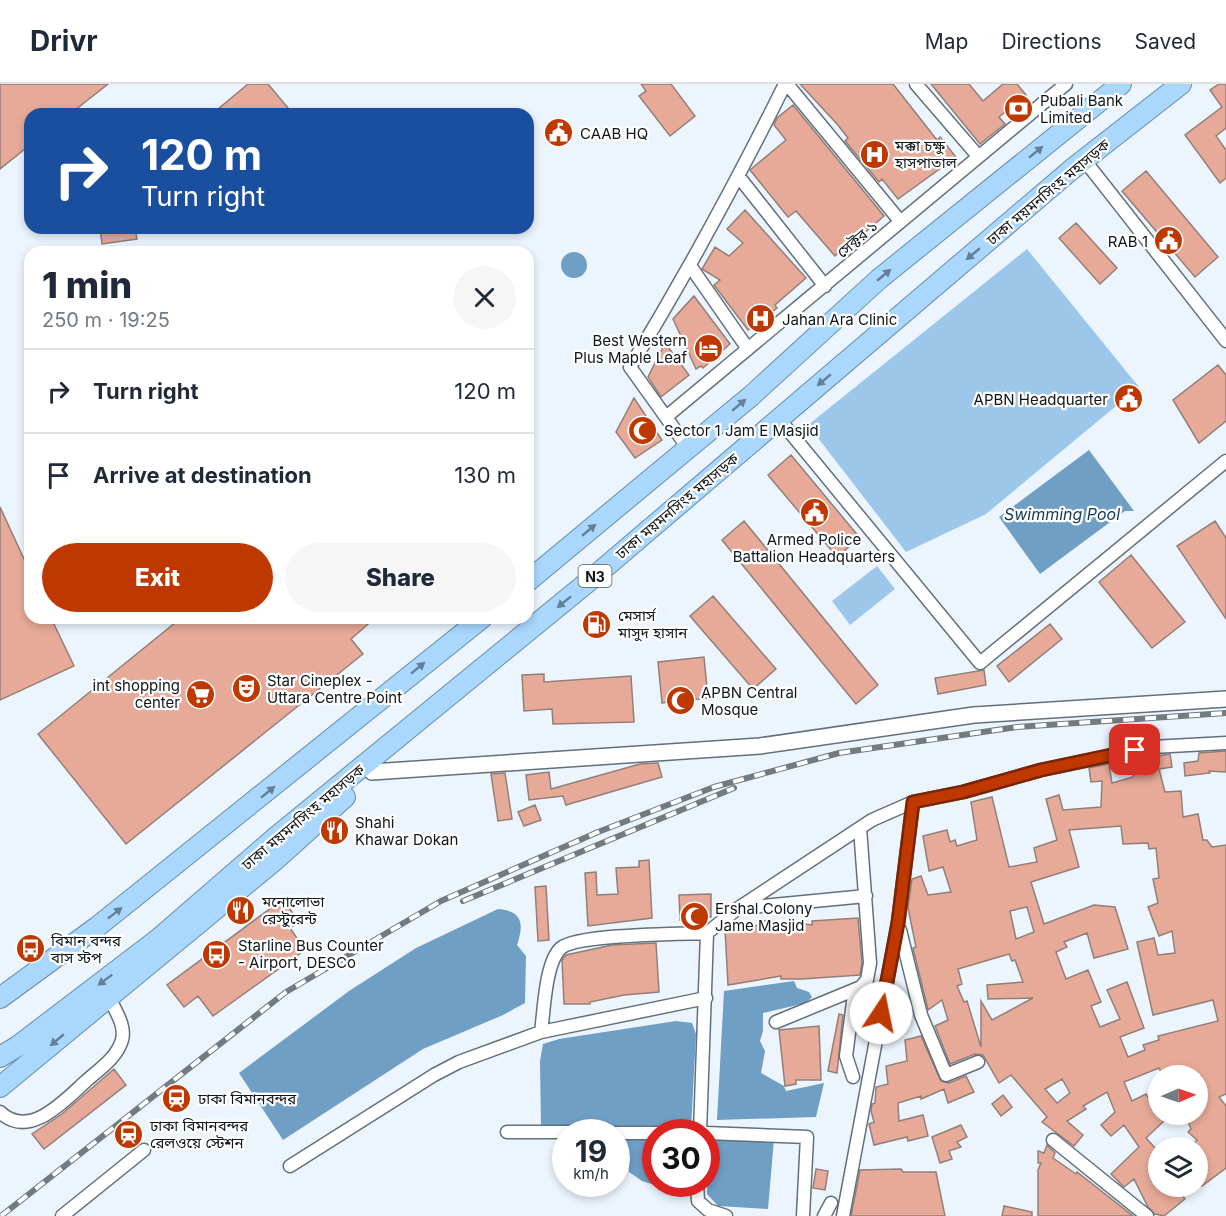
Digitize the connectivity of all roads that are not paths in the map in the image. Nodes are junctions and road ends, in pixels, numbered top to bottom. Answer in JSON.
{"nodes":[{"id":1,"x":786,"y":84,"type":"edge"},
{"id":2,"x":916,"y":84,"type":"edge"},
{"id":3,"x":1045,"y":84,"type":"edge"},
{"id":4,"x":1066,"y":84,"type":"edge"},
{"id":5,"x":1121,"y":84,"type":"edge"},
{"id":6,"x":1180,"y":84,"type":"edge"},
{"id":7,"x":1054,"y":95,"type":"junction"},
{"id":8,"x":978,"y":156,"type":"junction"},
{"id":9,"x":1089,"y":166,"type":"dead end"},
{"id":10,"x":739,"y":177,"type":"junction"},
{"id":11,"x":900,"y":221,"type":"junction"},
{"id":12,"x":691,"y":267,"type":"junction"},
{"id":13,"x":825,"y":286,"type":"junction"},
{"id":14,"x":1226,"y":341,"type":"edge"},
{"id":15,"x":748,"y":349,"type":"junction"},
{"id":16,"x":666,"y":417,"type":"junction"},
{"id":17,"x":779,"y":419,"type":"junction"},
{"id":18,"x":688,"y":448,"type":"junction"},
{"id":19,"x":1226,"y":461,"type":"edge"},
{"id":20,"x":534,"y":576,"type":"edge"},
{"id":21,"x":475,"y":624,"type":"edge"},
{"id":22,"x":1226,"y":699,"type":"edge"},
{"id":23,"x":398,"y":737,"type":"junction"},
{"id":24,"x":1226,"y":743,"type":"edge"},
{"id":25,"x":372,"y":772,"type":"junction"},
{"id":26,"x":913,"y":802,"type":"junction"},
{"id":27,"x":861,"y":828,"type":"junction"},
{"id":28,"x":866,"y":896,"type":"junction"},
{"id":29,"x":737,"y":909,"type":"junction"},
{"id":30,"x":898,"y":923,"type":"junction"},
{"id":31,"x":707,"y":933,"type":"junction"},
{"id":32,"x":861,"y":987,"type":"junction"},
{"id":33,"x":0,"y":998,"type":"edge"},
{"id":34,"x":109,"y":998,"type":"junction"},
{"id":35,"x":706,"y":998,"type":"junction"},
{"id":36,"x":776,"y":1022,"type":"dead end"},
{"id":37,"x":541,"y":1032,"type":"junction"},
{"id":38,"x":0,"y":1057,"type":"edge"},
{"id":39,"x":978,"y":1062,"type":"dead end"},
{"id":40,"x":853,"y":1077,"type":"dead end"},
{"id":41,"x":0,"y":1087,"type":"edge"},
{"id":42,"x":0,"y":1112,"type":"edge"},
{"id":43,"x":701,"y":1119,"type":"edge"},
{"id":44,"x":507,"y":1132,"type":"dead end"},
{"id":45,"x":552,"y":1132,"type":"edge"},
{"id":46,"x":720,"y":1134,"type":"edge"},
{"id":47,"x":1053,"y":1140,"type":"dead end"},
{"id":48,"x":144,"y":1150,"type":"dead end"},
{"id":49,"x":290,"y":1166,"type":"dead end"},
{"id":50,"x":698,"y":1197,"type":"edge"},
{"id":51,"x":831,"y":1203,"type":"dead end"},
{"id":52,"x":62,"y":1216,"type":"edge"},
{"id":53,"x":726,"y":1216,"type":"edge"},
{"id":54,"x":803,"y":1216,"type":"edge"},
{"id":55,"x":824,"y":1216,"type":"edge"},
{"id":56,"x":843,"y":1216,"type":"edge"},
{"id":57,"x":1147,"y":1216,"type":"edge"}],
"edges":[{"from":1,"to":10,"type":"street"},
{"from":1,"to":11,"type":"street"},
{"from":2,"to":8,"type":"street"},
{"from":3,"to":7,"type":"street"},
{"from":4,"to":7,"type":"street","name":"সেক্টর ১"},
{"from":18,"to":5,"type":"highway","number":"N3","one_way":true},
{"from":6,"to":17,"type":"highway","name":"ঢাকা ময়মনসিংহ মহাসড়ক","number":"N3","one_way":true},
{"from":7,"to":8,"type":"street","name":"সেক্টর ১"},
{"from":8,"to":11,"type":"street","name":"সেক্টর ১"},
{"from":9,"to":14,"type":"street"},
{"from":10,"to":12,"type":"street"},
{"from":10,"to":13,"type":"street"},
{"from":11,"to":13,"type":"street","name":"সেক্টর ১"},
{"from":12,"to":15,"type":"street"},
{"from":12,"to":16,"type":"street"},
{"from":13,"to":15,"type":"street","name":"সেক্টর ১"},
{"from":15,"to":16,"type":"street","name":"সেক্টর ১"},
{"from":16,"to":18,"type":"street"},
{"from":17,"to":19,"type":"street"},
{"from":17,"to":23,"type":"highway","name":"ঢাকা ময়মনসিংহ মহাসড়ক","number":"N3","one_way":true},
{"from":20,"to":18,"type":"highway","number":"N3","one_way":true},
{"from":33,"to":21,"type":"highway","one_way":true},
{"from":22,"to":25,"type":"street"},
{"from":23,"to":25,"type":"highway"},
{"from":23,"to":38,"type":"highway","name":"ঢাকা ময়মনসিংহ মহাসড়ক","number":"N3","one_way":true},
{"from":24,"to":26,"type":"street"},
{"from":25,"to":34,"type":"highway"},
{"from":26,"to":27,"type":"street"},
{"from":26,"to":30,"type":"street"},
{"from":27,"to":28,"type":"street"},
{"from":27,"to":29,"type":"street"},
{"from":28,"to":29,"type":"street"},
{"from":28,"to":32,"type":"street"},
{"from":29,"to":31,"type":"street"},
{"from":30,"to":39,"type":"street"},
{"from":30,"to":56,"type":"street"},
{"from":31,"to":35,"type":"street"},
{"from":31,"to":37,"type":"street"},
{"from":32,"to":36,"type":"street"},
{"from":32,"to":40,"type":"street"},
{"from":34,"to":41,"type":"highway","one_way":true},
{"from":34,"to":42,"type":"street"},
{"from":35,"to":37,"type":"street"},
{"from":35,"to":43,"type":"street"},
{"from":37,"to":49,"type":"street"},
{"from":44,"to":45,"type":"street"},
{"from":46,"to":54,"type":"street"},
{"from":47,"to":57,"type":"street"},
{"from":48,"to":52,"type":"street"},
{"from":50,"to":53,"type":"street"},
{"from":51,"to":55,"type":"street"}]}
